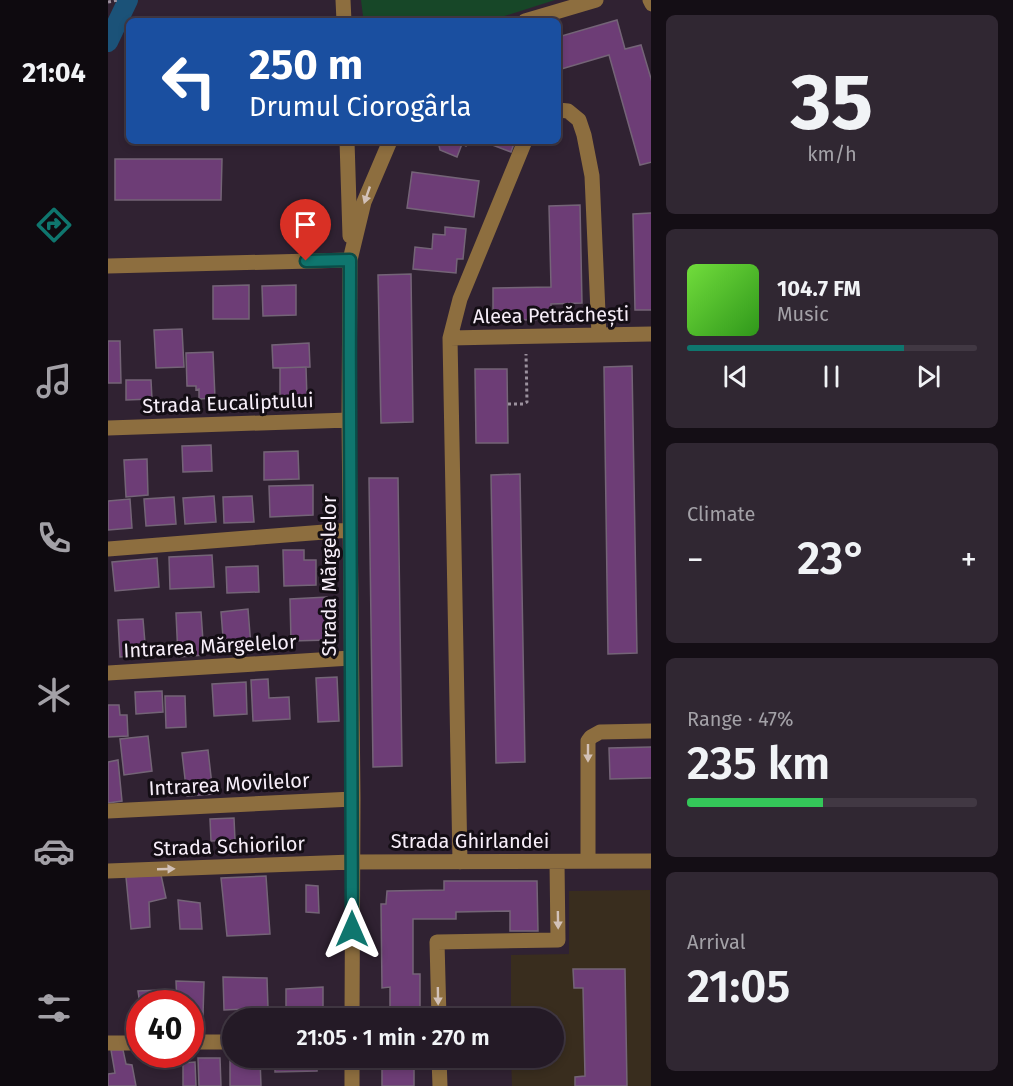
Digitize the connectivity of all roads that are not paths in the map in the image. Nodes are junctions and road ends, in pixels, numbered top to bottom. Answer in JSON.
{"nodes":[{"id":1,"x":343,"y":0,"type":"edge"},
{"id":2,"x":596,"y":0,"type":"edge"},
{"id":3,"x":344,"y":18,"type":"edge"},
{"id":4,"x":535,"y":18,"type":"edge"},
{"id":5,"x":561,"y":110,"type":"edge"},
{"id":6,"x":347,"y":144,"type":"edge"},
{"id":7,"x":389,"y":144,"type":"edge"},
{"id":8,"x":524,"y":144,"type":"edge"},
{"id":9,"x":350,"y":260,"type":"junction"},
{"id":10,"x":108,"y":266,"type":"edge"},
{"id":11,"x":651,"y":334,"type":"edge"},
{"id":12,"x":599,"y":336,"type":"junction"},
{"id":13,"x":450,"y":339,"type":"junction"},
{"id":14,"x":349,"y":420,"type":"junction"},
{"id":15,"x":108,"y":428,"type":"edge"},
{"id":16,"x":351,"y":530,"type":"junction"},
{"id":17,"x":108,"y":549,"type":"edge"},
{"id":18,"x":351,"y":658,"type":"junction"},
{"id":19,"x":108,"y":673,"type":"edge"},
{"id":20,"x":651,"y":731,"type":"edge"},
{"id":21,"x":353,"y":799,"type":"junction"},
{"id":22,"x":108,"y":811,"type":"edge"},
{"id":23,"x":557,"y":861,"type":"junction"},
{"id":24,"x":588,"y":861,"type":"junction"},
{"id":25,"x":651,"y":861,"type":"edge"},
{"id":26,"x":352,"y":862,"type":"junction"},
{"id":27,"x":460,"y":862,"type":"junction"},
{"id":28,"x":108,"y":871,"type":"edge"},
{"id":29,"x":352,"y":1008,"type":"edge"},
{"id":30,"x":439,"y":1008,"type":"edge"},
{"id":31,"x":204,"y":1042,"type":"edge"},
{"id":32,"x":222,"y":1042,"type":"edge"},
{"id":33,"x":108,"y":1043,"type":"edge"},
{"id":34,"x":126,"y":1043,"type":"edge"},
{"id":35,"x":352,"y":1068,"type":"edge"},
{"id":36,"x":439,"y":1068,"type":"edge"},
{"id":37,"x":352,"y":1086,"type":"edge"},
{"id":38,"x":440,"y":1086,"type":"edge"}],
"edges":[{"from":1,"to":3,"type":"street"},
{"from":2,"to":4,"type":"street"},
{"from":5,"to":12,"type":"street"},
{"from":6,"to":9,"type":"street"},
{"from":7,"to":9,"type":"street","name":"Strada Mărgelelor","one_way":true},
{"from":8,"to":13,"type":"street"},
{"from":9,"to":10,"type":"street"},
{"from":9,"to":14,"type":"street","name":"Strada Mărgelelor"},
{"from":11,"to":12,"type":"street","name":"Aleea Petrăchești"},
{"from":12,"to":13,"type":"street","name":"Aleea Petrăchești"},
{"from":13,"to":27,"type":"street"},
{"from":14,"to":15,"type":"street","name":"Strada Eucaliptului"},
{"from":14,"to":16,"type":"street","name":"Strada Mărgelelor"},
{"from":16,"to":17,"type":"street"},
{"from":16,"to":18,"type":"street","name":"Strada Mărgelelor"},
{"from":18,"to":19,"type":"street","name":"Intrarea Mărgelelor"},
{"from":18,"to":21,"type":"street","name":"Strada Mărgelelor"},
{"from":20,"to":24,"type":"street","one_way":true},
{"from":21,"to":22,"type":"street","name":"Intrarea Movilelor"},
{"from":21,"to":26,"type":"street","name":"Strada Mărgelelor"},
{"from":23,"to":24,"type":"street","name":"Strada Ghirlandei"},
{"from":23,"to":27,"type":"street","name":"Strada Ghirlandei"},
{"from":23,"to":30,"type":"street","one_way":true},
{"from":24,"to":25,"type":"street","name":"Strada Ghirlandei"},
{"from":26,"to":27,"type":"street","name":"Strada Ghirlandei"},
{"from":28,"to":26,"type":"street","name":"Strada Schiorilor","one_way":true},
{"from":26,"to":29,"type":"street","name":"Strada Mărgelelor"},
{"from":31,"to":32,"type":"street"},
{"from":33,"to":34,"type":"street"},
{"from":35,"to":37,"type":"street"},
{"from":36,"to":38,"type":"street"}]}
